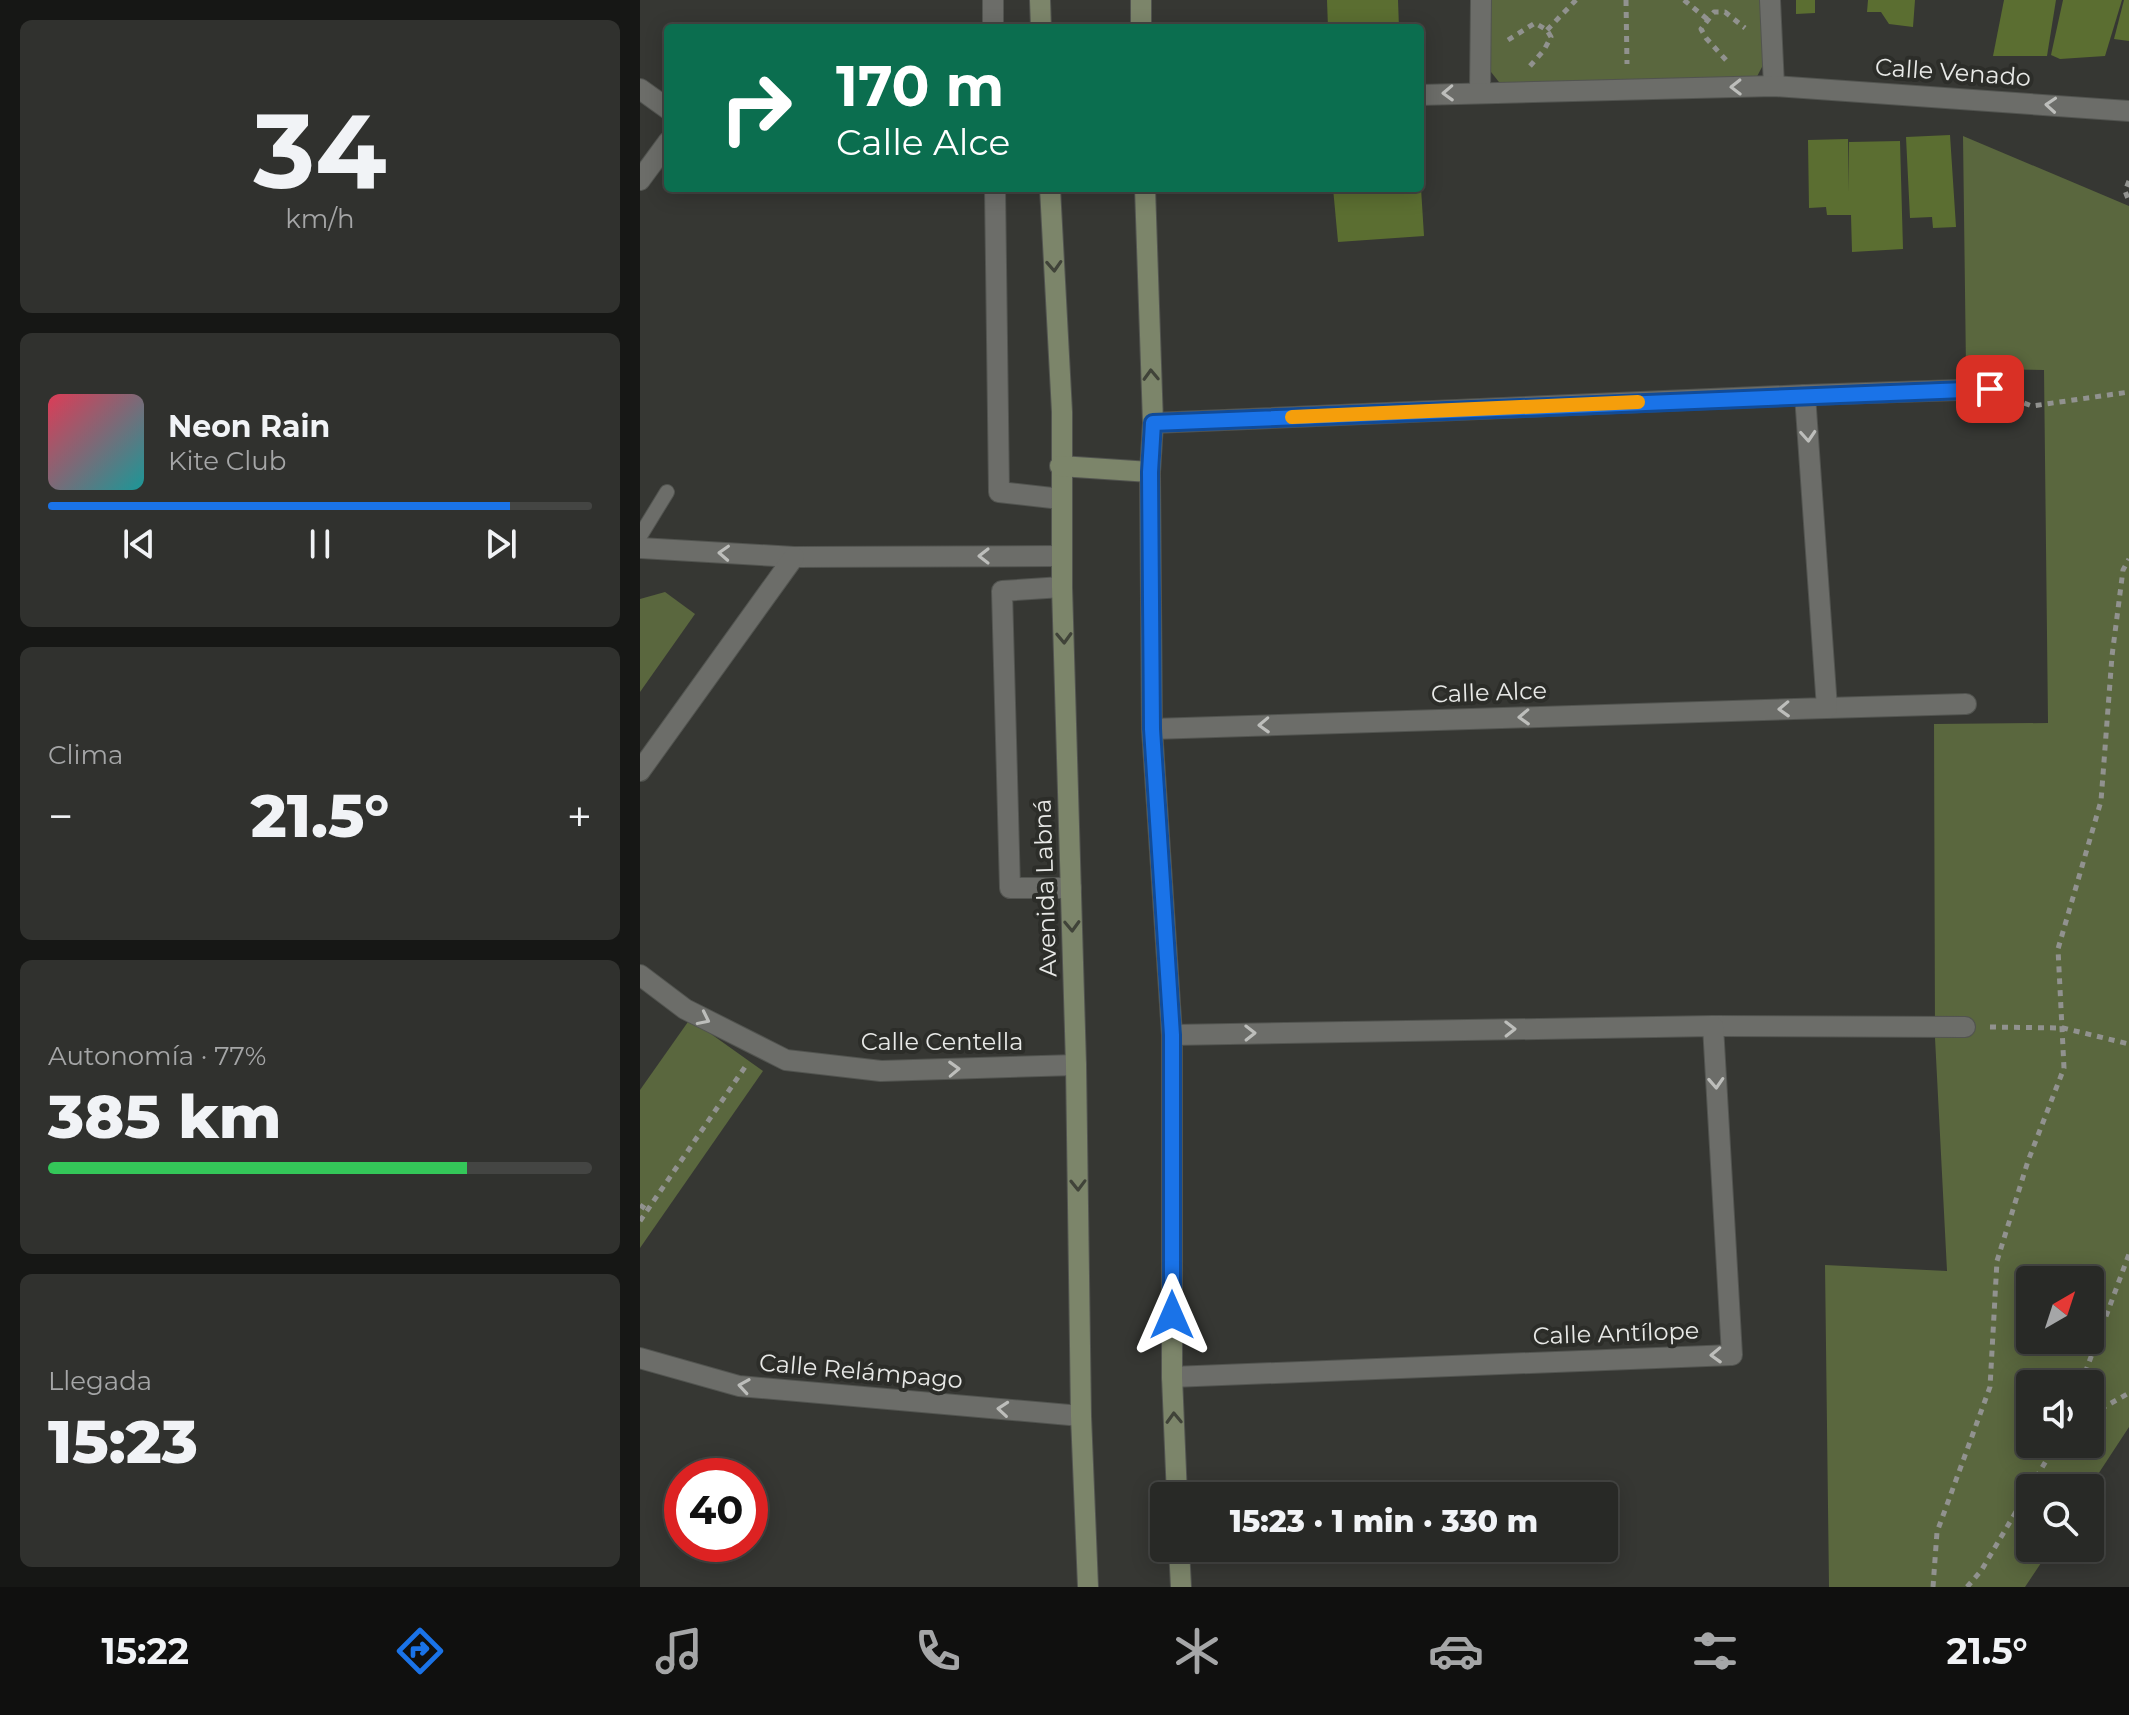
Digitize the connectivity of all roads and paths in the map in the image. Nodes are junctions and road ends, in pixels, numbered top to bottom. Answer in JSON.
{"nodes":[{"id":1,"x":993,"y":0,"type":"edge"},
{"id":2,"x":1040,"y":0,"type":"edge"},
{"id":3,"x":1141,"y":0,"type":"edge"},
{"id":4,"x":1481,"y":0,"type":"edge"},
{"id":5,"x":1576,"y":0,"type":"edge"},
{"id":6,"x":1626,"y":0,"type":"edge"},
{"id":7,"x":1684,"y":0,"type":"edge"},
{"id":8,"x":1770,"y":0,"type":"edge"},
{"id":9,"x":1707,"y":19,"type":"junction"},
{"id":10,"x":993,"y":24,"type":"edge"},
{"id":11,"x":1041,"y":24,"type":"edge"},
{"id":12,"x":1141,"y":24,"type":"edge"},
{"id":13,"x":1547,"y":30,"type":"junction"},
{"id":14,"x":1772,"y":48,"type":"junction"},
{"id":15,"x":1480,"y":58,"type":"junction"},
{"id":16,"x":1752,"y":86,"type":"junction"},
{"id":17,"x":1774,"y":86,"type":"junction"},
{"id":18,"x":640,"y":89,"type":"edge"},
{"id":19,"x":1628,"y":89,"type":"junction"},
{"id":20,"x":1506,"y":91,"type":"junction"},
{"id":21,"x":1480,"y":92,"type":"junction"},
{"id":22,"x":1424,"y":95,"type":"edge"},
{"id":23,"x":664,"y":106,"type":"edge"},
{"id":24,"x":2129,"y":111,"type":"edge"},
{"id":25,"x":664,"y":147,"type":"edge"},
{"id":26,"x":640,"y":180,"type":"edge"},
{"id":27,"x":2129,"y":181,"type":"edge"},
{"id":28,"x":995,"y":192,"type":"edge"},
{"id":29,"x":1050,"y":192,"type":"edge"},
{"id":30,"x":1145,"y":192,"type":"edge"},
{"id":31,"x":2127,"y":192,"type":"edge"},
{"id":32,"x":2129,"y":201,"type":"edge"},
{"id":33,"x":1990,"y":389,"type":"joint"},
{"id":34,"x":2129,"y":392,"type":"edge"},
{"id":35,"x":1805,"y":395,"type":"junction"},
{"id":36,"x":1153,"y":423,"type":"junction"},
{"id":37,"x":1060,"y":466,"type":"junction"},
{"id":38,"x":1150,"y":472,"type":"junction"},
{"id":39,"x":667,"y":492,"type":"dead end"},
{"id":40,"x":1061,"y":499,"type":"junction"},
{"id":41,"x":640,"y":536,"type":"edge"},
{"id":42,"x":640,"y":548,"type":"edge"},
{"id":43,"x":1062,"y":556,"type":"junction"},
{"id":44,"x":794,"y":557,"type":"junction"},
{"id":45,"x":2129,"y":559,"type":"edge"},
{"id":46,"x":1062,"y":587,"type":"junction"},
{"id":47,"x":1966,"y":704,"type":"dead end"},
{"id":48,"x":1827,"y":708,"type":"junction"},
{"id":49,"x":1152,"y":729,"type":"junction"},
{"id":50,"x":640,"y":771,"type":"edge"},
{"id":51,"x":1071,"y":888,"type":"junction"},
{"id":52,"x":640,"y":975,"type":"edge"},
{"id":53,"x":1713,"y":1026,"type":"junction"},
{"id":54,"x":1965,"y":1027,"type":"joint"},
{"id":55,"x":2063,"y":1028,"type":"junction"},
{"id":56,"x":1172,"y":1035,"type":"junction"},
{"id":57,"x":2129,"y":1044,"type":"edge"},
{"id":58,"x":759,"y":1046,"type":"junction"},
{"id":59,"x":1076,"y":1065,"type":"junction"},
{"id":60,"x":640,"y":1205,"type":"edge"},
{"id":61,"x":647,"y":1210,"type":"junction"},
{"id":62,"x":640,"y":1221,"type":"edge"},
{"id":63,"x":2129,"y":1254,"type":"edge"},
{"id":64,"x":640,"y":1358,"type":"edge"},
{"id":65,"x":2086,"y":1370,"type":"edge"},
{"id":66,"x":1172,"y":1377,"type":"junction"},
{"id":67,"x":2129,"y":1393,"type":"edge"},
{"id":68,"x":2104,"y":1407,"type":"edge"},
{"id":69,"x":1081,"y":1416,"type":"junction"},
{"id":70,"x":1176,"y":1482,"type":"edge"},
{"id":71,"x":2016,"y":1512,"type":"edge"},
{"id":72,"x":1180,"y":1562,"type":"edge"},
{"id":73,"x":1088,"y":1587,"type":"edge"},
{"id":74,"x":1181,"y":1587,"type":"edge"},
{"id":75,"x":1933,"y":1587,"type":"edge"},
{"id":76,"x":1967,"y":1587,"type":"edge"}],
"edges":[{"from":1,"to":10,"type":"street"},
{"from":2,"to":11,"type":"street"},
{"from":3,"to":12,"type":"street"},
{"from":4,"to":15,"type":"street"},
{"from":5,"to":13,"type":"path"},
{"from":6,"to":19,"type":"path"},
{"from":7,"to":9,"type":"path"},
{"from":8,"to":14,"type":"street"},
{"from":9,"to":14,"type":"path"},
{"from":9,"to":16,"type":"path"},
{"from":13,"to":15,"type":"path"},
{"from":13,"to":20,"type":"path"},
{"from":14,"to":17,"type":"street"},
{"from":15,"to":21,"type":"street"},
{"from":16,"to":17,"type":"street","name":"Calle Venado"},
{"from":16,"to":19,"type":"street","name":"Calle Venado","one_way":true},
{"from":24,"to":17,"type":"street","name":"Calle Venado","one_way":true},
{"from":18,"to":23,"type":"street"},
{"from":19,"to":20,"type":"street","name":"Calle Venado"},
{"from":20,"to":21,"type":"street","name":"Calle Venado"},
{"from":21,"to":22,"type":"street","name":"Calle Venado","one_way":true},
{"from":25,"to":26,"type":"street"},
{"from":27,"to":31,"type":"path"},
{"from":28,"to":40,"type":"street"},
{"from":29,"to":37,"type":"street","name":"Avenida Labná","one_way":true},
{"from":36,"to":30,"type":"street","one_way":true},
{"from":31,"to":32,"type":"path"},
{"from":33,"to":34,"type":"path"},
{"from":33,"to":35,"type":"street"},
{"from":35,"to":36,"type":"street"},
{"from":35,"to":48,"type":"street","one_way":true},
{"from":36,"to":38,"type":"street"},
{"from":37,"to":38,"type":"street"},
{"from":37,"to":40,"type":"street","name":"Avenida Labná"},
{"from":38,"to":49,"type":"street"},
{"from":39,"to":41,"type":"lane"},
{"from":40,"to":43,"type":"street","name":"Avenida Labná"},
{"from":44,"to":42,"type":"street","one_way":true},
{"from":43,"to":44,"type":"street","one_way":true},
{"from":43,"to":46,"type":"street","name":"Avenida Labná"},
{"from":44,"to":50,"type":"street"},
{"from":45,"to":55,"type":"path"},
{"from":46,"to":51,"type":"street","name":"Avenida Labná","one_way":true},
{"from":46,"to":51,"type":"street"},
{"from":47,"to":48,"type":"street","name":"Calle Alce"},
{"from":48,"to":49,"type":"street","name":"Calle Alce","one_way":true},
{"from":49,"to":56,"type":"street"},
{"from":51,"to":59,"type":"street","name":"Avenida Labná","one_way":true},
{"from":52,"to":58,"type":"street","name":"Calle Centella","one_way":true},
{"from":53,"to":54,"type":"street"},
{"from":56,"to":53,"type":"street","one_way":true},
{"from":53,"to":66,"type":"street","name":"Calle Antílope","one_way":true},
{"from":54,"to":55,"type":"path"},
{"from":55,"to":57,"type":"path"},
{"from":55,"to":75,"type":"path"},
{"from":56,"to":66,"type":"street"},
{"from":58,"to":59,"type":"street","name":"Calle Centella","one_way":true},
{"from":58,"to":61,"type":"path"},
{"from":59,"to":69,"type":"street","name":"Avenida Labná","one_way":true},
{"from":60,"to":61,"type":"path"},
{"from":61,"to":62,"type":"path"},
{"from":63,"to":65,"type":"path"},
{"from":69,"to":64,"type":"street","name":"Calle Relámpago","one_way":true},
{"from":70,"to":66,"type":"street","one_way":true},
{"from":67,"to":68,"type":"path"},
{"from":69,"to":73,"type":"street","name":"Avenida Labná"},
{"from":71,"to":76,"type":"path"},
{"from":72,"to":74,"type":"street"}]}
